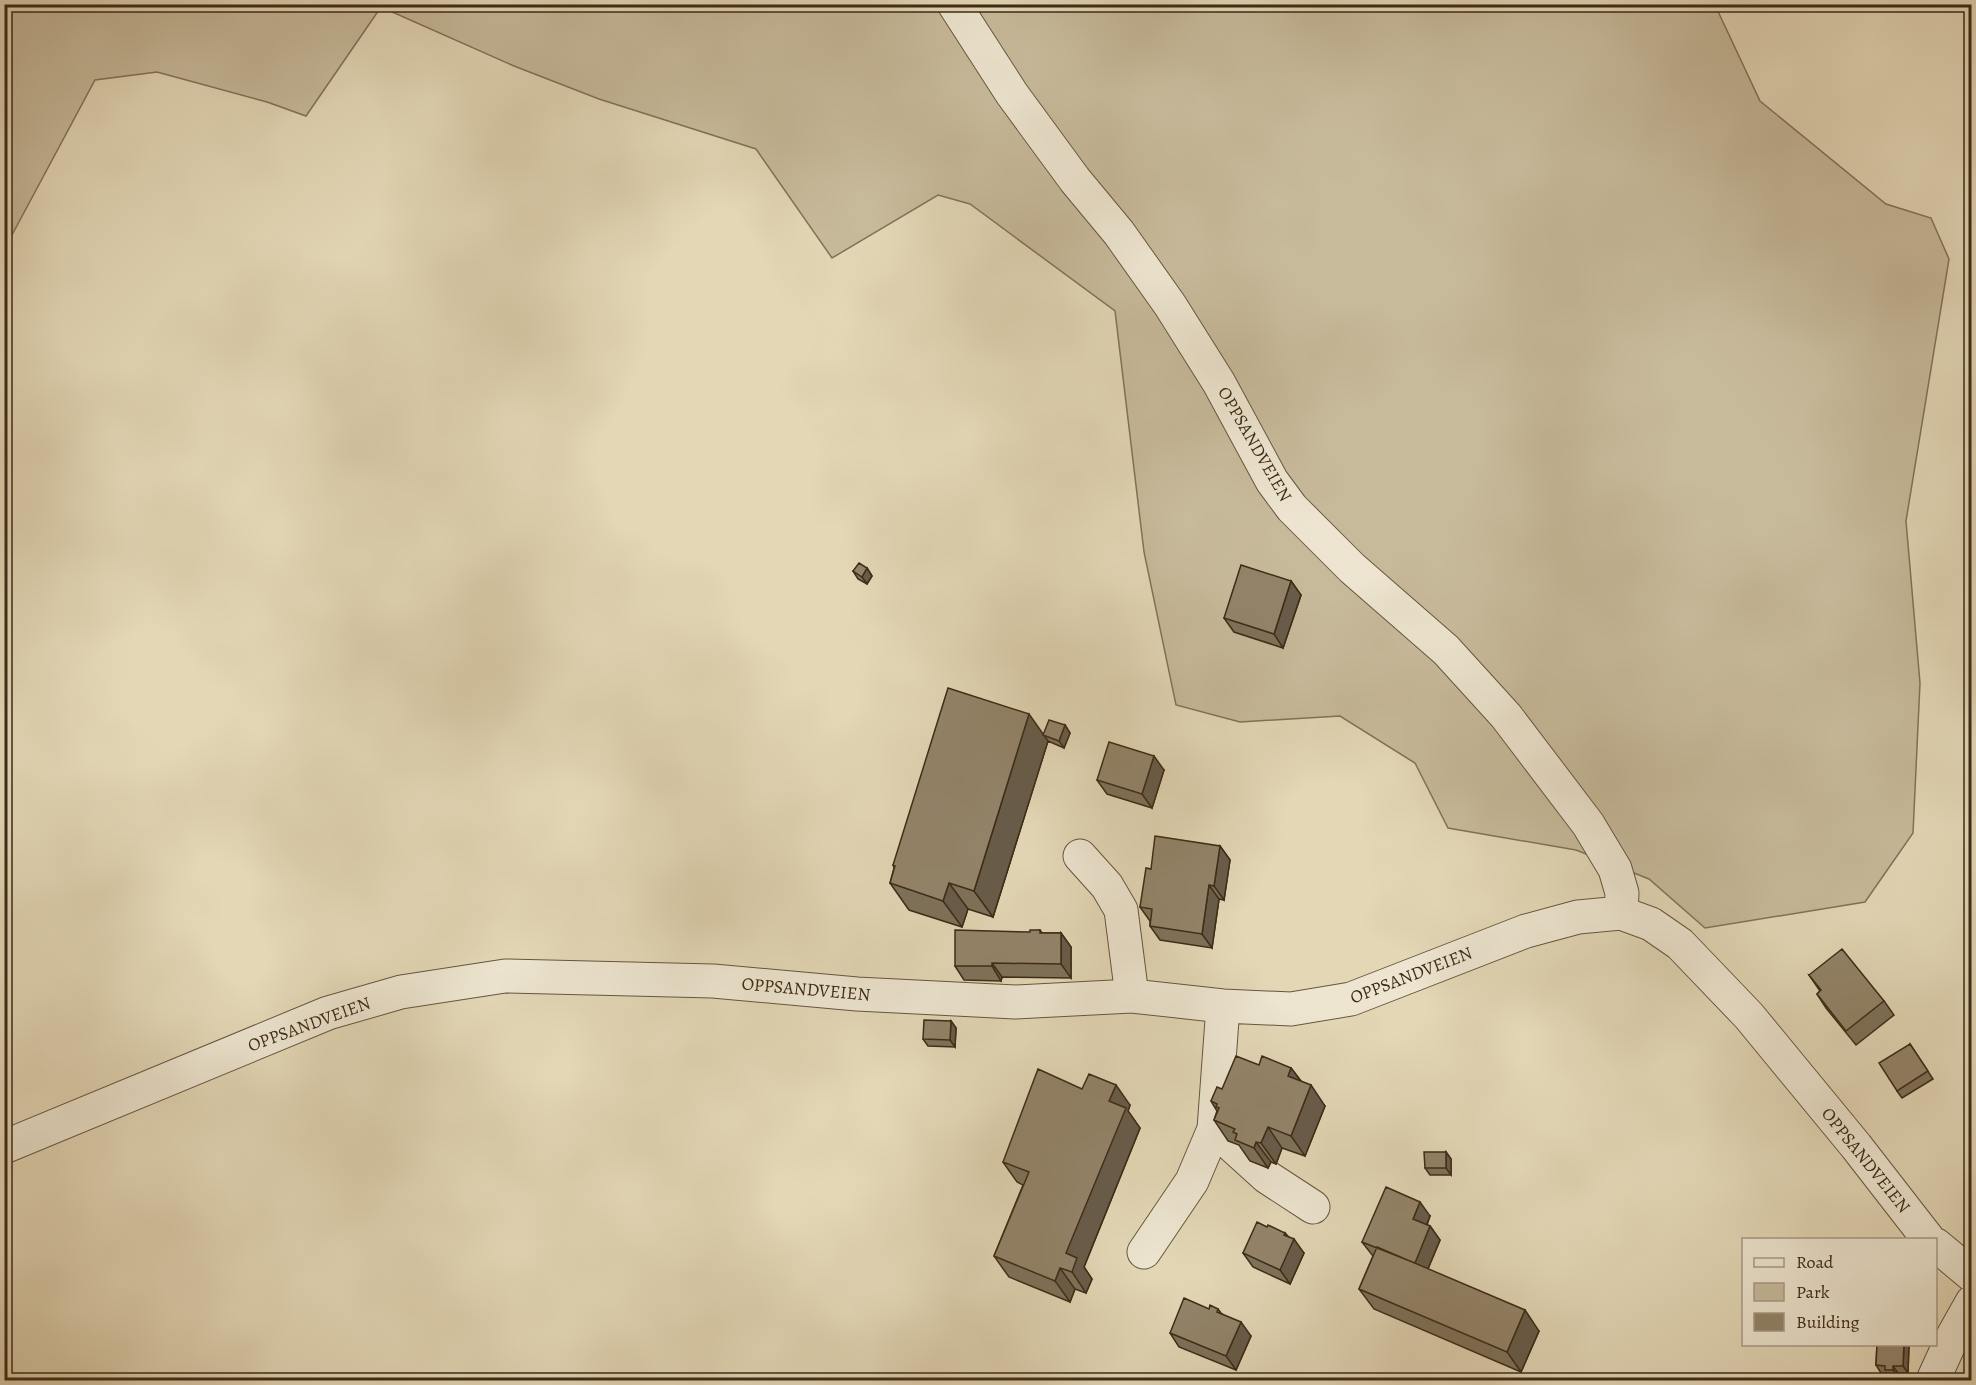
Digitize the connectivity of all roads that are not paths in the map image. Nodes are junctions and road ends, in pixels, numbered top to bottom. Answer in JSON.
{"nodes":[{"id":1,"x":962,"y":11,"type":"edge"},
{"id":2,"x":1080,"y":856,"type":"dead end"},
{"id":3,"x":1621,"y":913,"type":"junction"},
{"id":4,"x":1132,"y":996,"type":"junction"},
{"id":5,"x":1223,"y":1006,"type":"junction"},
{"id":6,"x":1214,"y":1129,"type":"junction"},
{"id":7,"x":4,"y":1147,"type":"edge"},
{"id":8,"x":1314,"y":1207,"type":"dead end"},
{"id":9,"x":1928,"y":1238,"type":"edge"},
{"id":10,"x":1937,"y":1247,"type":"edge"},
{"id":11,"x":1144,"y":1252,"type":"dead end"},
{"id":12,"x":1971,"y":1275,"type":"edge"},
{"id":13,"x":1971,"y":1302,"type":"edge"},
{"id":14,"x":1954,"y":1334,"type":"junction"},
{"id":15,"x":1933,"y":1380,"type":"edge"},
{"id":16,"x":1959,"y":1380,"type":"edge"}],
"edges":[{"from":1,"to":3,"type":"street","name":"OPPSANDVEIEN"},
{"from":2,"to":4,"type":"street"},
{"from":3,"to":5,"type":"street","name":"OPPSANDVEIEN"},
{"from":3,"to":9,"type":"street","name":"OPPSANDVEIEN"},
{"from":4,"to":5,"type":"street","name":"OPPSANDVEIEN"},
{"from":4,"to":7,"type":"street","name":"OPPSANDVEIEN"},
{"from":5,"to":6,"type":"street"},
{"from":6,"to":8,"type":"street"},
{"from":6,"to":11,"type":"street"},
{"from":10,"to":12,"type":"street"},
{"from":13,"to":14,"type":"street"},
{"from":14,"to":15,"type":"street"},
{"from":14,"to":16,"type":"street"}]}
